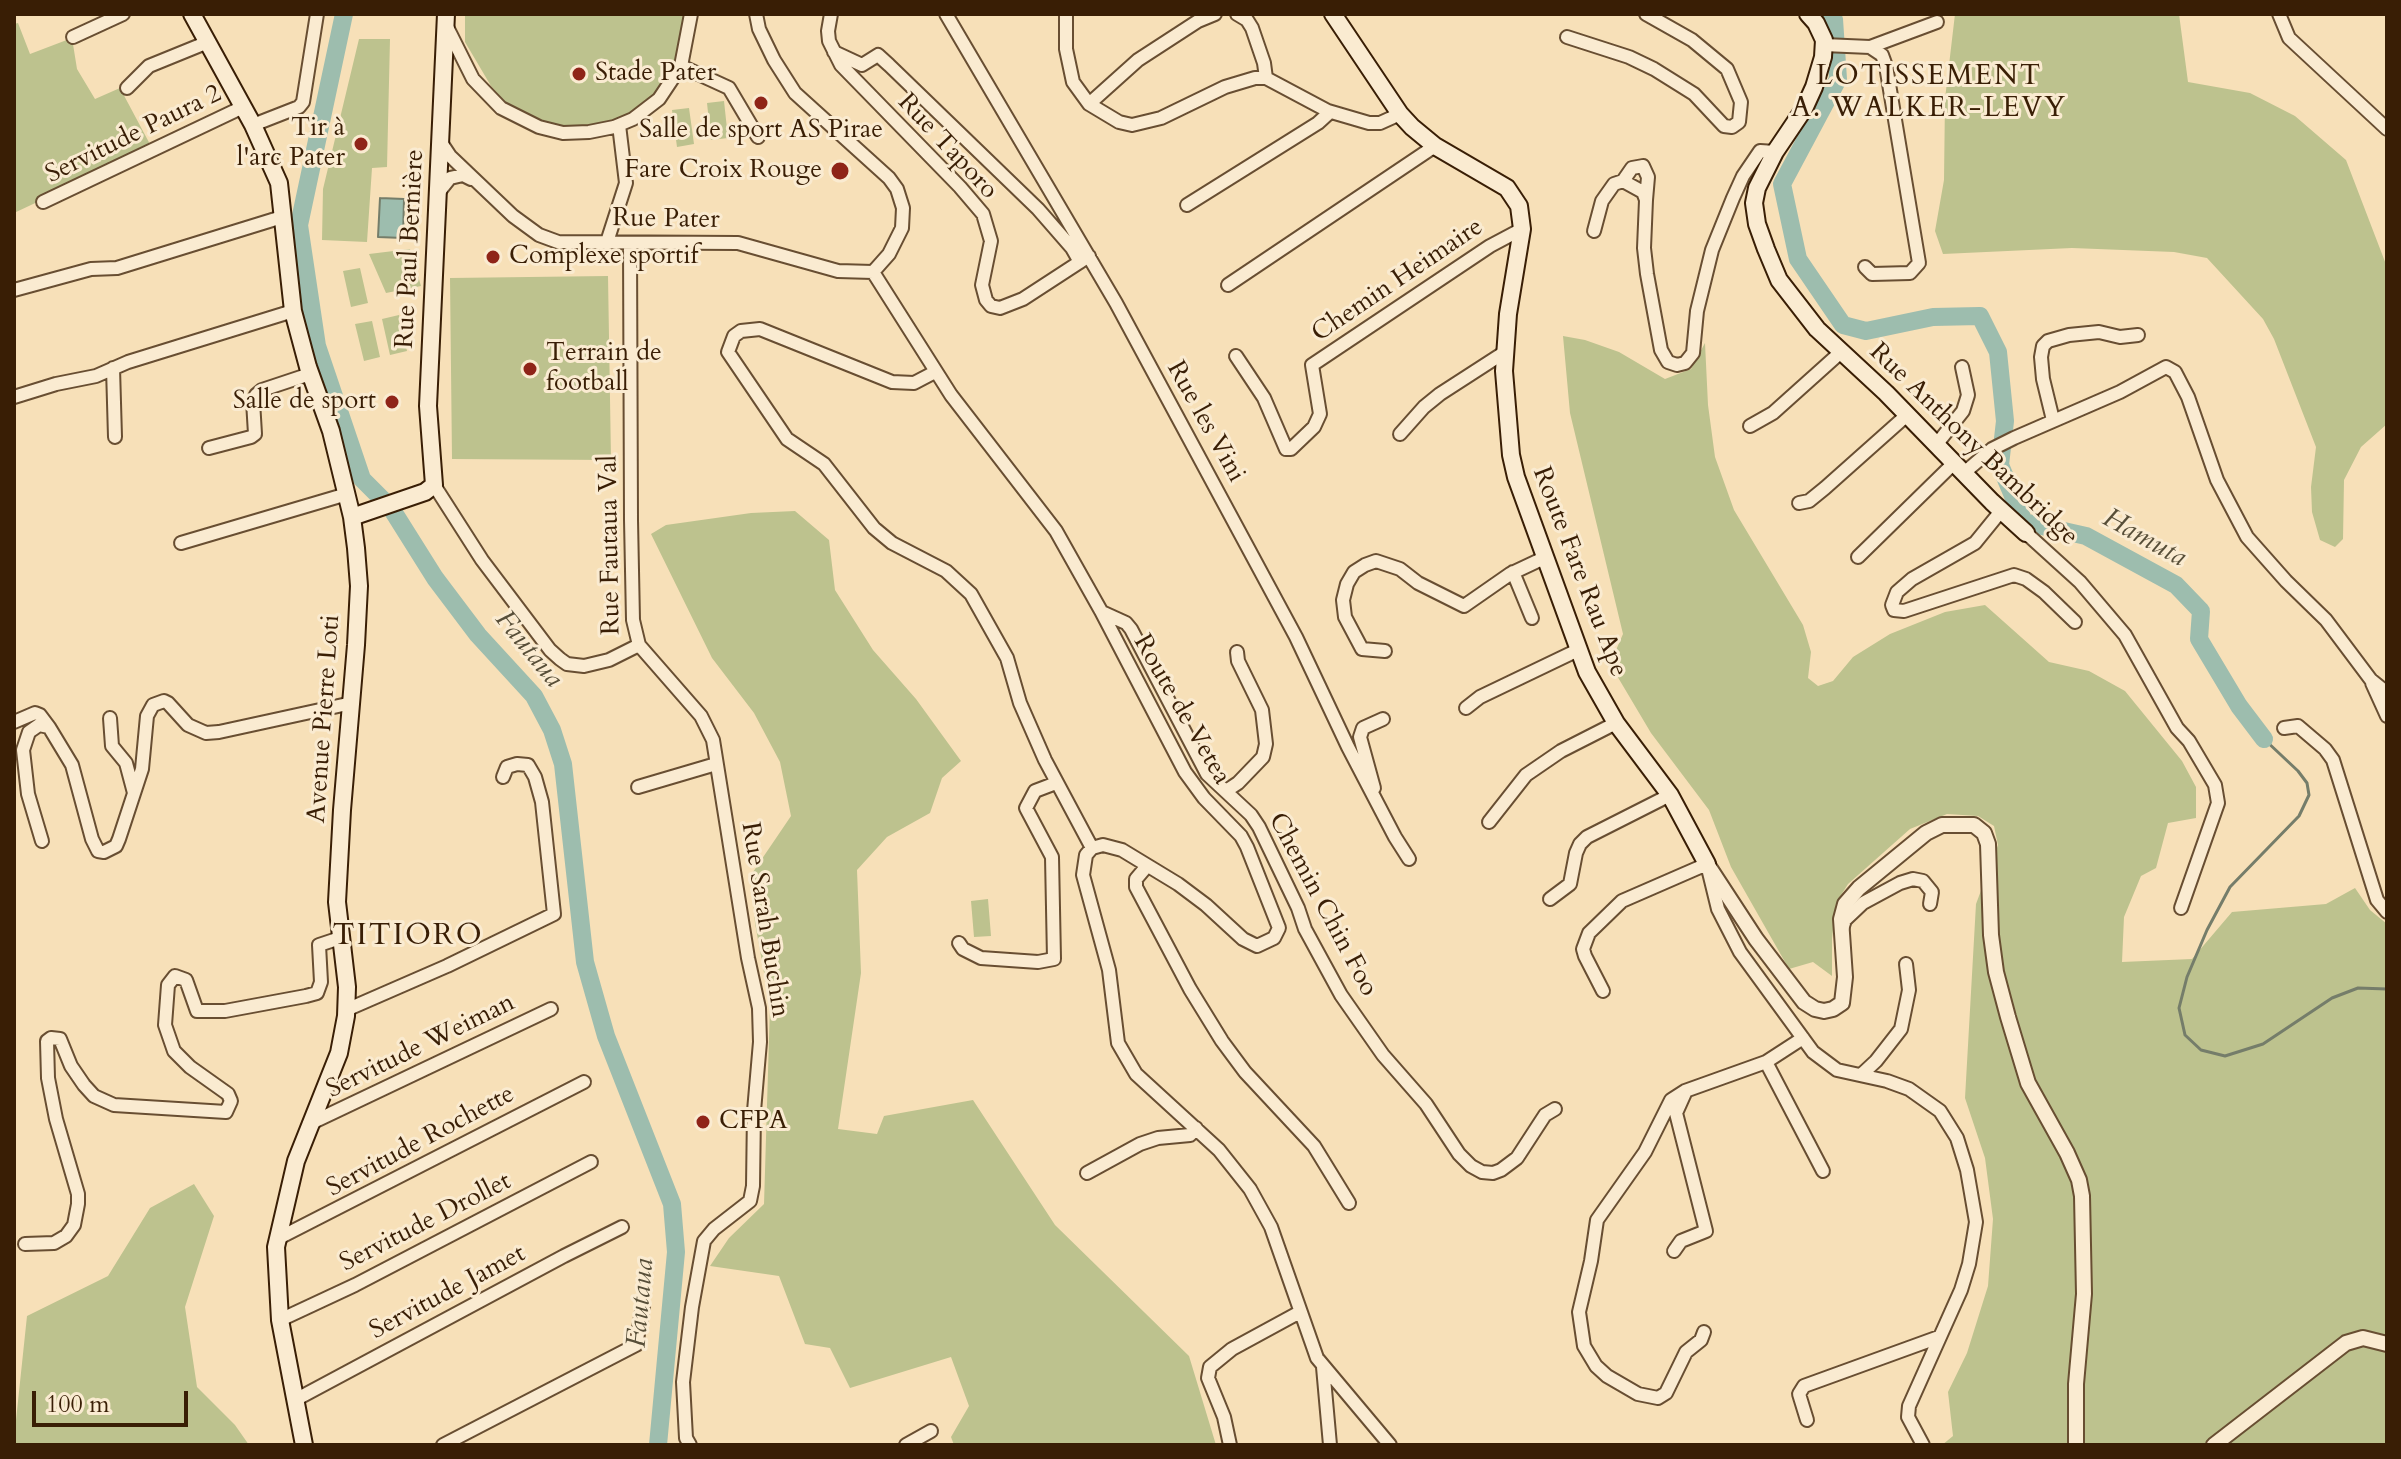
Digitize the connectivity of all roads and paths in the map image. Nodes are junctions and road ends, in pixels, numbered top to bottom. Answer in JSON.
{"nodes":[{"id":1,"x":123,"y":14,"type":"edge"},
{"id":2,"x":192,"y":14,"type":"edge"},
{"id":3,"x":317,"y":14,"type":"edge"},
{"id":4,"x":691,"y":14,"type":"edge"},
{"id":5,"x":756,"y":14,"type":"edge"},
{"id":6,"x":831,"y":14,"type":"edge"},
{"id":7,"x":946,"y":14,"type":"edge"},
{"id":8,"x":1066,"y":14,"type":"edge"},
{"id":9,"x":1215,"y":14,"type":"edge"},
{"id":10,"x":1237,"y":14,"type":"edge"},
{"id":11,"x":1333,"y":14,"type":"edge"},
{"id":12,"x":1646,"y":14,"type":"edge"},
{"id":13,"x":1808,"y":14,"type":"edge"},
{"id":14,"x":2279,"y":14,"type":"edge"},
{"id":15,"x":445,"y":19,"type":"edge"},
{"id":16,"x":1937,"y":22,"type":"dead end"},
{"id":17,"x":73,"y":37,"type":"dead end"},
{"id":18,"x":1567,"y":37,"type":"dead end"},
{"id":19,"x":208,"y":42,"type":"junction"},
{"id":20,"x":1828,"y":46,"type":"junction"},
{"id":21,"x":1870,"y":47,"type":"junction"},
{"id":22,"x":834,"y":52,"type":"junction"},
{"id":23,"x":681,"y":66,"type":"junction"},
{"id":24,"x":1266,"y":78,"type":"junction"},
{"id":25,"x":127,"y":88,"type":"dead end"},
{"id":26,"x":1089,"y":104,"type":"junction"},
{"id":27,"x":243,"y":107,"type":"junction"},
{"id":28,"x":1330,"y":112,"type":"junction"},
{"id":29,"x":1400,"y":114,"type":"junction"},
{"id":30,"x":253,"y":125,"type":"junction"},
{"id":31,"x":619,"y":125,"type":"junction"},
{"id":32,"x":2387,"y":129,"type":"edge"},
{"id":33,"x":758,"y":137,"type":"dead end"},
{"id":34,"x":440,"y":141,"type":"junction"},
{"id":35,"x":1435,"y":146,"type":"junction"},
{"id":36,"x":1775,"y":152,"type":"junction"},
{"id":37,"x":476,"y":181,"type":"junction"},
{"id":38,"x":1623,"y":181,"type":"junction"},
{"id":39,"x":437,"y":196,"type":"junction"},
{"id":40,"x":1646,"y":200,"type":"junction"},
{"id":41,"x":43,"y":202,"type":"dead end"},
{"id":42,"x":1187,"y":205,"type":"dead end"},
{"id":43,"x":282,"y":217,"type":"junction"},
{"id":44,"x":1522,"y":229,"type":"junction"},
{"id":45,"x":1594,"y":231,"type":"dead end"},
{"id":46,"x":607,"y":242,"type":"junction"},
{"id":47,"x":630,"y":243,"type":"junction"},
{"id":48,"x":1084,"y":259,"type":"junction"},
{"id":49,"x":1865,"y":267,"type":"dead end"},
{"id":50,"x":873,"y":272,"type":"junction"},
{"id":51,"x":1228,"y":285,"type":"dead end"},
{"id":52,"x":14,"y":290,"type":"edge"},
{"id":53,"x":293,"y":311,"type":"junction"},
{"id":54,"x":2138,"y":335,"type":"dead end"},
{"id":55,"x":1505,"y":352,"type":"junction"},
{"id":56,"x":1841,"y":352,"type":"junction"},
{"id":57,"x":1236,"y":356,"type":"dead end"},
{"id":58,"x":1962,"y":367,"type":"dead end"},
{"id":59,"x":113,"y":368,"type":"junction"},
{"id":60,"x":935,"y":372,"type":"junction"},
{"id":61,"x":310,"y":374,"type":"junction"},
{"id":62,"x":14,"y":397,"type":"edge"},
{"id":63,"x":1907,"y":415,"type":"junction"},
{"id":64,"x":2053,"y":420,"type":"junction"},
{"id":65,"x":1750,"y":426,"type":"dead end"},
{"id":66,"x":1400,"y":434,"type":"dead end"},
{"id":67,"x":115,"y":437,"type":"dead end"},
{"id":68,"x":1936,"y":445,"type":"junction"},
{"id":69,"x":209,"y":448,"type":"dead end"},
{"id":70,"x":1959,"y":468,"type":"junction"},
{"id":71,"x":434,"y":485,"type":"junction"},
{"id":72,"x":347,"y":494,"type":"junction"},
{"id":73,"x":1799,"y":503,"type":"dead end"},
{"id":74,"x":2001,"y":511,"type":"junction"},
{"id":75,"x":352,"y":517,"type":"junction"},
{"id":76,"x":2026,"y":533,"type":"joint"},
{"id":77,"x":181,"y":543,"type":"dead end"},
{"id":78,"x":1858,"y":557,"type":"dead end"},
{"id":79,"x":1544,"y":558,"type":"junction"},
{"id":80,"x":1513,"y":572,"type":"junction"},
{"id":81,"x":1418,"y":583,"type":"junction"},
{"id":82,"x":1405,"y":590,"type":"dead end"},
{"id":83,"x":1101,"y":611,"type":"junction"},
{"id":84,"x":1532,"y":618,"type":"dead end"},
{"id":85,"x":2075,"y":622,"type":"dead end"},
{"id":86,"x":639,"y":645,"type":"junction"},
{"id":87,"x":1578,"y":650,"type":"junction"},
{"id":88,"x":1385,"y":651,"type":"dead end"},
{"id":89,"x":1237,"y":652,"type":"dead end"},
{"id":90,"x":2371,"y":680,"type":"junction"},
{"id":91,"x":2387,"y":693,"type":"edge"},
{"id":92,"x":352,"y":703,"type":"junction"},
{"id":93,"x":1466,"y":708,"type":"dead end"},
{"id":94,"x":2387,"y":716,"type":"edge"},
{"id":95,"x":110,"y":718,"type":"dead end"},
{"id":96,"x":1383,"y":719,"type":"dead end"},
{"id":97,"x":14,"y":722,"type":"edge"},
{"id":98,"x":1616,"y":723,"type":"junction"},
{"id":99,"x":49,"y":727,"type":"junction"},
{"id":100,"x":2284,"y":728,"type":"dead end"},
{"id":101,"x":716,"y":764,"type":"junction"},
{"id":102,"x":503,"y":777,"type":"dead end"},
{"id":103,"x":1056,"y":783,"type":"junction"},
{"id":104,"x":638,"y":787,"type":"dead end"},
{"id":105,"x":1226,"y":791,"type":"junction"},
{"id":106,"x":134,"y":793,"type":"junction"},
{"id":107,"x":1670,"y":795,"type":"junction"},
{"id":108,"x":1377,"y":802,"type":"junction"},
{"id":109,"x":1489,"y":822,"type":"dead end"},
{"id":110,"x":42,"y":841,"type":"dead end"},
{"id":111,"x":1092,"y":848,"type":"junction"},
{"id":112,"x":1409,"y":859,"type":"dead end"},
{"id":113,"x":1707,"y":864,"type":"junction"},
{"id":114,"x":1147,"y":866,"type":"junction"},
{"id":115,"x":1550,"y":899,"type":"dead end"},
{"id":116,"x":1930,"y":904,"type":"dead end"},
{"id":117,"x":2181,"y":908,"type":"dead end"},
{"id":118,"x":2387,"y":912,"type":"edge"},
{"id":119,"x":1841,"y":932,"type":"junction"},
{"id":120,"x":340,"y":938,"type":"junction"},
{"id":121,"x":959,"y":943,"type":"dead end"},
{"id":122,"x":1906,"y":964,"type":"dead end"},
{"id":123,"x":1603,"y":991,"type":"dead end"},
{"id":124,"x":551,"y":1009,"type":"dead end"},
{"id":125,"x":346,"y":1010,"type":"junction"},
{"id":126,"x":1803,"y":1038,"type":"junction"},
{"id":127,"x":1766,"y":1062,"type":"junction"},
{"id":128,"x":1861,"y":1075,"type":"junction"},
{"id":129,"x":584,"y":1082,"type":"dead end"},
{"id":130,"x":1687,"y":1091,"type":"junction"},
{"id":131,"x":1555,"y":1109,"type":"dead end"},
{"id":132,"x":309,"y":1124,"type":"junction"},
{"id":133,"x":1196,"y":1128,"type":"junction"},
{"id":134,"x":591,"y":1162,"type":"dead end"},
{"id":135,"x":1823,"y":1171,"type":"dead end"},
{"id":136,"x":1087,"y":1173,"type":"dead end"},
{"id":137,"x":1349,"y":1203,"type":"dead end"},
{"id":138,"x":622,"y":1227,"type":"dead end"},
{"id":139,"x":277,"y":1239,"type":"junction"},
{"id":140,"x":25,"y":1244,"type":"dead end"},
{"id":141,"x":1674,"y":1251,"type":"dead end"},
{"id":142,"x":643,"y":1306,"type":"dead end"},
{"id":143,"x":1300,"y":1312,"type":"junction"},
{"id":144,"x":280,"y":1320,"type":"junction"},
{"id":145,"x":1704,"y":1332,"type":"dead end"},
{"id":146,"x":1939,"y":1337,"type":"junction"},
{"id":147,"x":2387,"y":1344,"type":"edge"},
{"id":148,"x":1323,"y":1367,"type":"junction"},
{"id":149,"x":295,"y":1400,"type":"junction"},
{"id":150,"x":1807,"y":1420,"type":"dead end"},
{"id":151,"x":931,"y":1431,"type":"dead end"},
{"id":152,"x":304,"y":1445,"type":"edge"},
{"id":153,"x":443,"y":1445,"type":"edge"},
{"id":154,"x":690,"y":1445,"type":"edge"},
{"id":155,"x":906,"y":1445,"type":"edge"},
{"id":156,"x":1230,"y":1445,"type":"edge"},
{"id":157,"x":1330,"y":1445,"type":"edge"},
{"id":158,"x":1390,"y":1445,"type":"edge"},
{"id":159,"x":1923,"y":1445,"type":"edge"},
{"id":160,"x":2076,"y":1445,"type":"edge"},
{"id":161,"x":2214,"y":1445,"type":"edge"}],
"edges":[{"from":1,"to":17,"type":"street"},
{"from":2,"to":19,"type":"main road","name":"Avenue Pierre Loti"},
{"from":3,"to":30,"type":"street"},
{"from":4,"to":23,"type":"street"},
{"from":5,"to":50,"type":"street"},
{"from":6,"to":22,"type":"street"},
{"from":7,"to":48,"type":"street","name":"Rue les Vini"},
{"from":8,"to":26,"type":"street"},
{"from":9,"to":26,"type":"street"},
{"from":10,"to":24,"type":"street"},
{"from":11,"to":29,"type":"main road","name":"Route Fare Rau Ape"},
{"from":12,"to":18,"type":"street"},
{"from":13,"to":20,"type":"main road"},
{"from":14,"to":32,"type":"street"},
{"from":15,"to":31,"type":"street"},
{"from":15,"to":34,"type":"main road","name":"Rue Paul Bernière"},
{"from":16,"to":21,"type":"street"},
{"from":19,"to":25,"type":"street"},
{"from":19,"to":27,"type":"main road","name":"Avenue Pierre Loti"},
{"from":20,"to":21,"type":"street"},
{"from":20,"to":36,"type":"main road","name":"Rue Anthony Bambridge"},
{"from":21,"to":49,"type":"street"},
{"from":22,"to":48,"type":"street"},
{"from":22,"to":48,"type":"street","name":"Rue Taporo"},
{"from":23,"to":31,"type":"street"},
{"from":23,"to":33,"type":"street"},
{"from":24,"to":26,"type":"street"},
{"from":24,"to":28,"type":"street"},
{"from":27,"to":30,"type":"main road","name":"Avenue Pierre Loti"},
{"from":27,"to":41,"type":"street","name":"Servitude Paura 2"},
{"from":28,"to":29,"type":"street"},
{"from":28,"to":42,"type":"street"},
{"from":29,"to":35,"type":"main road","name":"Route Fare Rau Ape"},
{"from":30,"to":43,"type":"main road","name":"Avenue Pierre Loti"},
{"from":31,"to":46,"type":"street"},
{"from":34,"to":37,"type":"street","name":"Rue Pater"},
{"from":34,"to":39,"type":"main road","name":"Rue Paul Bernière"},
{"from":35,"to":44,"type":"main road","name":"Route Fare Rau Ape"},
{"from":35,"to":51,"type":"street"},
{"from":36,"to":40,"type":"street"},
{"from":36,"to":56,"type":"main road","name":"Rue Anthony Bambridge"},
{"from":37,"to":39,"type":"street"},
{"from":37,"to":46,"type":"street","name":"Rue Pater"},
{"from":38,"to":40,"type":"street"},
{"from":38,"to":40,"type":"street"},
{"from":38,"to":45,"type":"street"},
{"from":39,"to":71,"type":"main road","name":"Rue Paul Bernière"},
{"from":43,"to":52,"type":"street"},
{"from":43,"to":53,"type":"main road","name":"Avenue Pierre Loti"},
{"from":44,"to":55,"type":"main road","name":"Route Fare Rau Ape"},
{"from":44,"to":57,"type":"street","name":"Chemin Heimaire"},
{"from":46,"to":47,"type":"street","name":"Rue Pater"},
{"from":47,"to":50,"type":"street","name":"Rue Pater"},
{"from":47,"to":86,"type":"street","name":"Rue Fautaua Val"},
{"from":48,"to":108,"type":"street","name":"Rue les Vini"},
{"from":50,"to":60,"type":"street","name":"Route de Vetea"},
{"from":53,"to":59,"type":"street"},
{"from":53,"to":61,"type":"main road","name":"Avenue Pierre Loti"},
{"from":54,"to":64,"type":"street"},
{"from":55,"to":66,"type":"street"},
{"from":55,"to":79,"type":"main road","name":"Route Fare Rau Ape"},
{"from":56,"to":63,"type":"main road","name":"Rue Anthony Bambridge"},
{"from":56,"to":65,"type":"street"},
{"from":58,"to":68,"type":"street"},
{"from":59,"to":62,"type":"street"},
{"from":59,"to":67,"type":"street"},
{"from":60,"to":83,"type":"street","name":"Route de Vetea"},
{"from":60,"to":103,"type":"street"},
{"from":61,"to":69,"type":"street"},
{"from":61,"to":72,"type":"main road","name":"Avenue Pierre Loti"},
{"from":63,"to":68,"type":"main road","name":"Rue Anthony Bambridge"},
{"from":63,"to":73,"type":"street"},
{"from":64,"to":70,"type":"street"},
{"from":64,"to":90,"type":"street"},
{"from":68,"to":70,"type":"main road","name":"Rue Anthony Bambridge"},
{"from":70,"to":74,"type":"main road","name":"Rue Anthony Bambridge"},
{"from":70,"to":78,"type":"street"},
{"from":71,"to":75,"type":"main road"},
{"from":71,"to":86,"type":"street","name":"Rue Fautaua Val"},
{"from":72,"to":75,"type":"main road","name":"Avenue Pierre Loti"},
{"from":72,"to":77,"type":"street"},
{"from":74,"to":76,"type":"main road","name":"Rue Anthony Bambridge"},
{"from":74,"to":85,"type":"street"},
{"from":75,"to":92,"type":"main road","name":"Avenue Pierre Loti"},
{"from":76,"to":117,"type":"street","name":"Rue Anthony Bambridge"},
{"from":79,"to":80,"type":"street"},
{"from":79,"to":87,"type":"main road","name":"Route Fare Rau Ape"},
{"from":80,"to":81,"type":"street"},
{"from":80,"to":84,"type":"street"},
{"from":81,"to":82,"type":"street"},
{"from":81,"to":88,"type":"street"},
{"from":83,"to":105,"type":"street","name":"Chemin Chin Foo"},
{"from":83,"to":114,"type":"street","name":"Route de Vetea"},
{"from":86,"to":101,"type":"street","name":"Rue Sarah Buchin"},
{"from":87,"to":93,"type":"street"},
{"from":87,"to":98,"type":"main road","name":"Route Fare Rau Ape"},
{"from":89,"to":105,"type":"street"},
{"from":90,"to":91,"type":"street"},
{"from":90,"to":94,"type":"street"},
{"from":92,"to":106,"type":"street"},
{"from":92,"to":120,"type":"main road","name":"Avenue Pierre Loti"},
{"from":95,"to":106,"type":"street"},
{"from":96,"to":108,"type":"street"},
{"from":97,"to":99,"type":"street"},
{"from":98,"to":107,"type":"main road","name":"Route Fare Rau Ape"},
{"from":98,"to":109,"type":"street"},
{"from":99,"to":106,"type":"street"},
{"from":99,"to":110,"type":"street"},
{"from":100,"to":118,"type":"street"},
{"from":101,"to":104,"type":"street"},
{"from":101,"to":154,"type":"street","name":"Rue Sarah Buchin"},
{"from":102,"to":125,"type":"street"},
{"from":103,"to":111,"type":"street"},
{"from":103,"to":121,"type":"street"},
{"from":105,"to":131,"type":"street","name":"Chemin Chin Foo"},
{"from":107,"to":113,"type":"main road","name":"Route Fare Rau Ape"},
{"from":107,"to":115,"type":"street"},
{"from":108,"to":112,"type":"street","name":"Rue les Vini"},
{"from":111,"to":114,"type":"street","name":"Route de Vetea"},
{"from":111,"to":133,"type":"street"},
{"from":113,"to":119,"type":"street"},
{"from":113,"to":123,"type":"street"},
{"from":113,"to":126,"type":"street"},
{"from":114,"to":137,"type":"street"},
{"from":116,"to":119,"type":"street"},
{"from":119,"to":160,"type":"street"},
{"from":120,"to":125,"type":"main road","name":"Avenue Pierre Loti"},
{"from":120,"to":140,"type":"street"},
{"from":122,"to":128,"type":"street"},
{"from":124,"to":132,"type":"street","name":"Servitude Weiman"},
{"from":125,"to":132,"type":"main road","name":"Avenue Pierre Loti"},
{"from":126,"to":127,"type":"street"},
{"from":126,"to":128,"type":"street"},
{"from":127,"to":130,"type":"street"},
{"from":127,"to":135,"type":"street"},
{"from":128,"to":146,"type":"street"},
{"from":129,"to":139,"type":"street","name":"Servitude Rochette"},
{"from":130,"to":141,"type":"street"},
{"from":130,"to":145,"type":"street"},
{"from":132,"to":139,"type":"main road","name":"Avenue Pierre Loti"},
{"from":133,"to":136,"type":"street"},
{"from":133,"to":143,"type":"street"},
{"from":134,"to":144,"type":"street","name":"Servitude Drollet"},
{"from":138,"to":149,"type":"street","name":"Servitude Jamet"},
{"from":139,"to":144,"type":"main road","name":"Avenue Pierre Loti"},
{"from":142,"to":153,"type":"street"},
{"from":143,"to":148,"type":"street"},
{"from":143,"to":156,"type":"street"},
{"from":144,"to":149,"type":"main road","name":"Avenue Pierre Loti"},
{"from":146,"to":150,"type":"street"},
{"from":146,"to":159,"type":"street"},
{"from":147,"to":161,"type":"street"},
{"from":148,"to":157,"type":"street"},
{"from":148,"to":158,"type":"street"},
{"from":149,"to":152,"type":"main road","name":"Avenue Pierre Loti"},
{"from":151,"to":155,"type":"street"}]}
